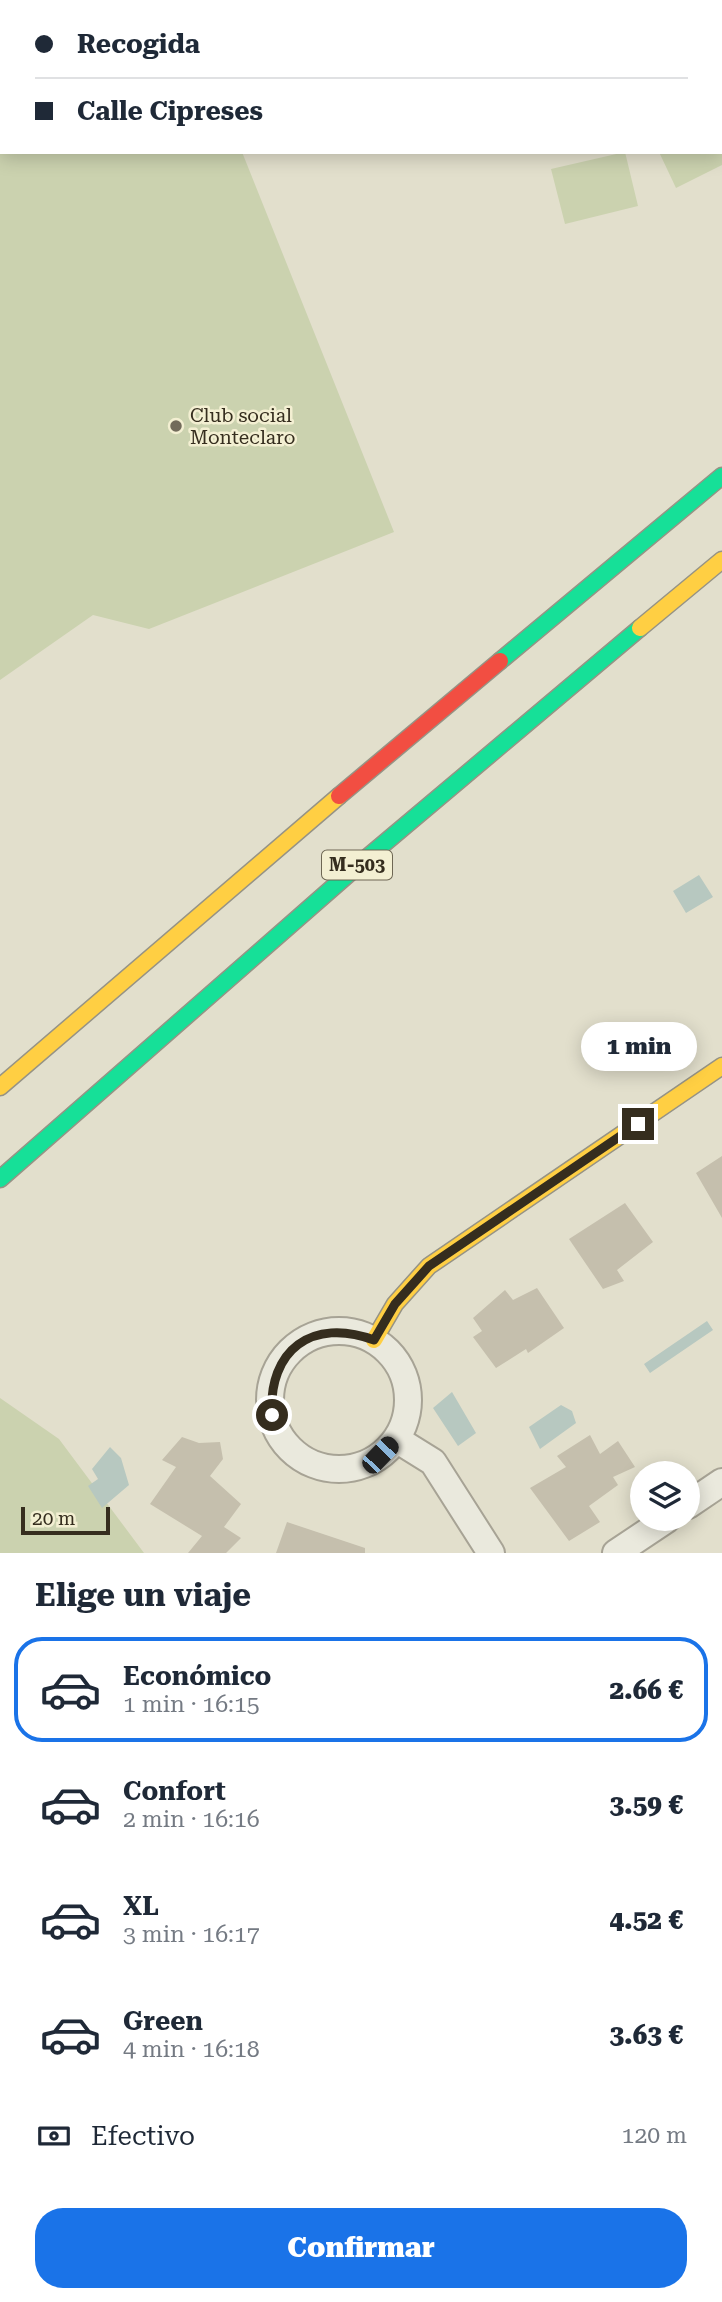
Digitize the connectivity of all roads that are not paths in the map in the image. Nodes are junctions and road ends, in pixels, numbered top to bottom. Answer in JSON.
{"nodes":[{"id":1,"x":722,"y":475,"type":"edge"},
{"id":2,"x":722,"y":560,"type":"edge"},
{"id":3,"x":722,"y":1066,"type":"edge"},
{"id":4,"x":0,"y":1087,"type":"edge"},
{"id":5,"x":0,"y":1179,"type":"edge"},
{"id":6,"x":374,"y":1340,"type":"junction"},
{"id":7,"x":396,"y":1439,"type":"junction"},
{"id":8,"x":722,"y":1482,"type":"edge"},
{"id":9,"x":700,"y":1497,"type":"edge"},
{"id":10,"x":649,"y":1531,"type":"edge"},
{"id":11,"x":491,"y":1553,"type":"edge"},
{"id":12,"x":616,"y":1553,"type":"edge"}],
"edges":[{"from":1,"to":4,"type":"main road"},
{"from":2,"to":5,"type":"main road","number":"M-503"},
{"from":3,"to":6,"type":"main road"},
{"from":6,"to":7,"type":"street"},
{"from":6,"to":7,"type":"street"},
{"from":7,"to":11,"type":"street"},
{"from":8,"to":9,"type":"street"},
{"from":10,"to":12,"type":"street"}]}
